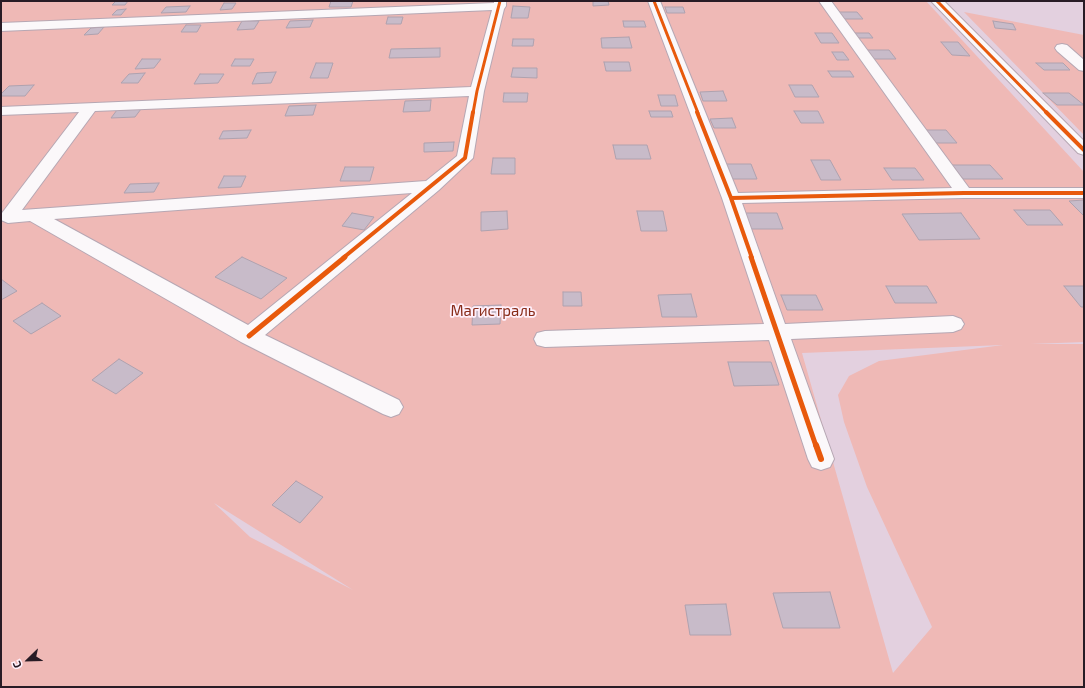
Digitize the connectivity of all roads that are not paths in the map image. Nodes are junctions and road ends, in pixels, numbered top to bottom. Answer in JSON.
{"nodes":[{"id":1,"x":654,"y":1,"type":"edge"},
{"id":2,"x":825,"y":1,"type":"edge"},
{"id":3,"x":937,"y":1,"type":"edge"},
{"id":4,"x":500,"y":3,"type":"edge"},
{"id":5,"x":1,"y":27,"type":"edge"},
{"id":6,"x":1062,"y":48,"type":"dead end"},
{"id":7,"x":1084,"y":67,"type":"edge"},
{"id":8,"x":477,"y":91,"type":"junction"},
{"id":9,"x":91,"y":107,"type":"junction"},
{"id":10,"x":1,"y":111,"type":"edge"},
{"id":11,"x":1084,"y":150,"type":"edge"},
{"id":12,"x":433,"y":186,"type":"junction"},
{"id":13,"x":964,"y":193,"type":"junction"},
{"id":14,"x":1084,"y":193,"type":"edge"},
{"id":15,"x":730,"y":198,"type":"junction"},
{"id":16,"x":33,"y":216,"type":"junction"},
{"id":17,"x":953,"y":324,"type":"dead end"},
{"id":18,"x":776,"y":332,"type":"junction"},
{"id":19,"x":249,"y":336,"type":"junction"},
{"id":20,"x":545,"y":339,"type":"dead end"},
{"id":21,"x":391,"y":407,"type":"dead end"},
{"id":22,"x":821,"y":459,"type":"dead end"}],
"edges":[{"from":1,"to":15,"type":"street"},
{"from":2,"to":13,"type":"street"},
{"from":3,"to":11,"type":"street"},
{"from":4,"to":5,"type":"street"},
{"from":4,"to":8,"type":"street"},
{"from":6,"to":7,"type":"street"},
{"from":8,"to":9,"type":"street"},
{"from":8,"to":12,"type":"street"},
{"from":9,"to":10,"type":"street"},
{"from":9,"to":16,"type":"street"},
{"from":12,"to":16,"type":"street"},
{"from":12,"to":19,"type":"street"},
{"from":13,"to":14,"type":"street"},
{"from":13,"to":15,"type":"street"},
{"from":15,"to":18,"type":"street"},
{"from":16,"to":19,"type":"street"},
{"from":17,"to":18,"type":"street"},
{"from":18,"to":20,"type":"street"},
{"from":18,"to":22,"type":"street"},
{"from":19,"to":21,"type":"street"}]}
